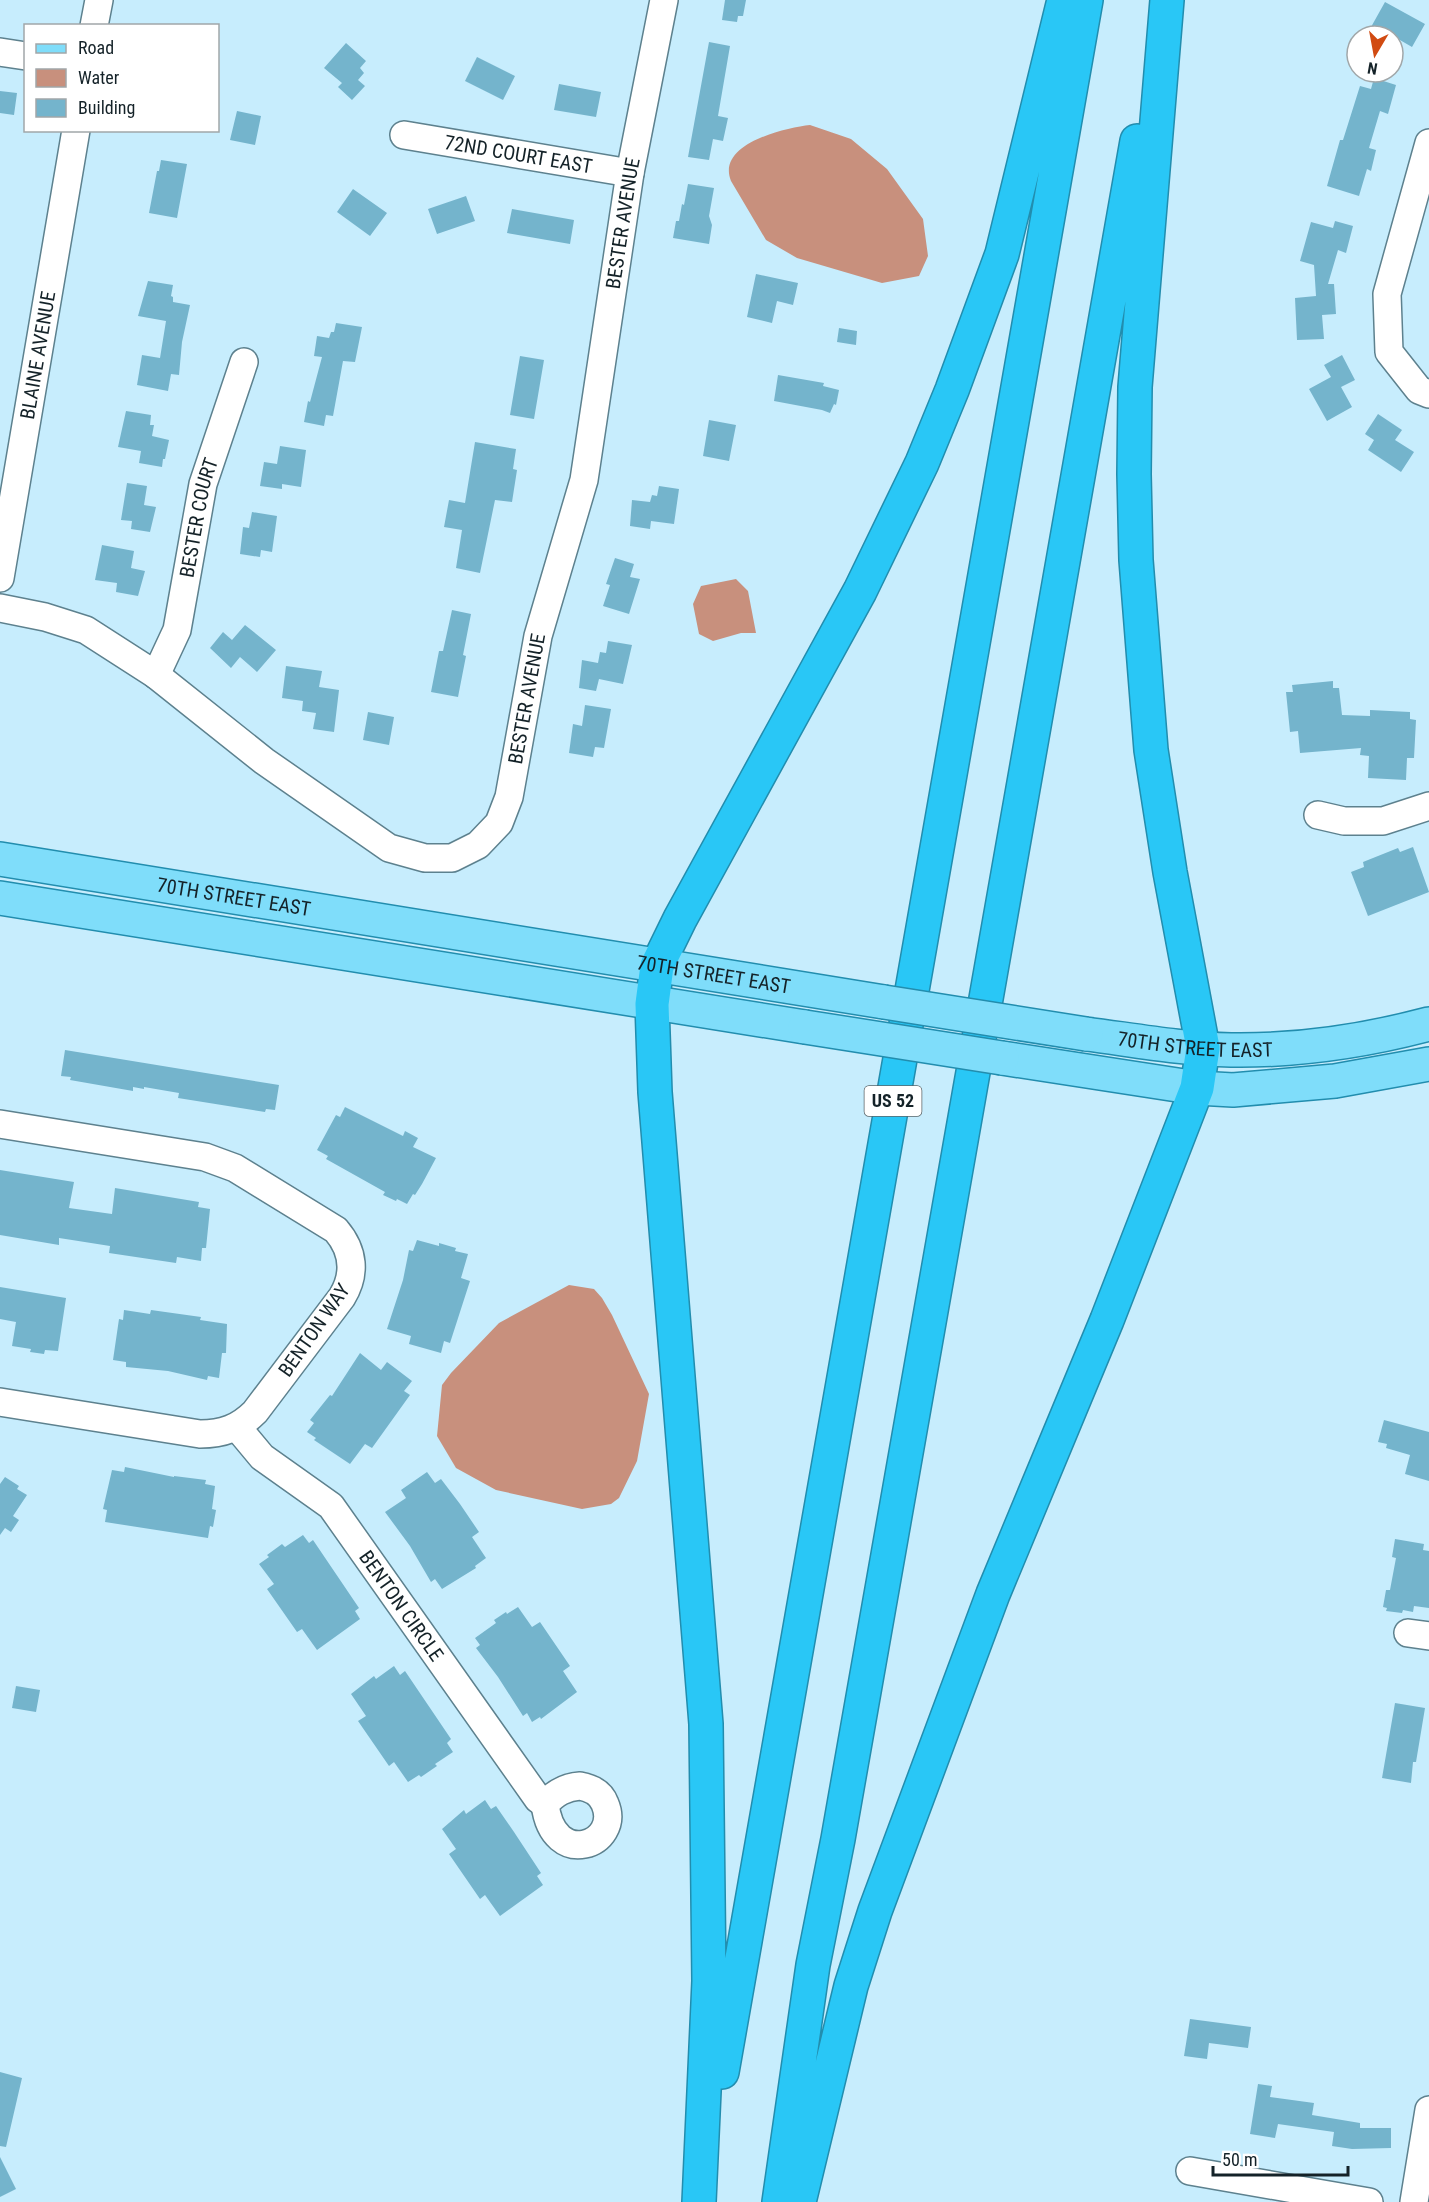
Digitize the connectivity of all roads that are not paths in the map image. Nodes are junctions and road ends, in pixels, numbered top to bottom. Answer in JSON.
{"nodes":[{"id":1,"x":99,"y":0,"type":"edge"},
{"id":2,"x":664,"y":0,"type":"edge"},
{"id":3,"x":1064,"y":0,"type":"edge"},
{"id":4,"x":1086,"y":0,"type":"edge"},
{"id":5,"x":1162,"y":0,"type":"edge"},
{"id":6,"x":1167,"y":0,"type":"edge"},
{"id":7,"x":94,"y":24,"type":"edge"},
{"id":8,"x":0,"y":52,"type":"edge"},
{"id":9,"x":24,"y":56,"type":"edge"},
{"id":10,"x":76,"y":132,"type":"edge"},
{"id":11,"x":404,"y":135,"type":"dead end"},
{"id":12,"x":1429,"y":143,"type":"edge"},
{"id":13,"x":630,"y":173,"type":"junction"},
{"id":14,"x":244,"y":362,"type":"dead end"},
{"id":15,"x":1429,"y":394,"type":"edge"},
{"id":16,"x":0,"y":578,"type":"edge"},
{"id":17,"x":0,"y":608,"type":"edge"},
{"id":18,"x":156,"y":675,"type":"junction"},
{"id":19,"x":1429,"y":806,"type":"edge"},
{"id":20,"x":1318,"y":815,"type":"dead end"},
{"id":21,"x":0,"y":859,"type":"edge"},
{"id":22,"x":0,"y":898,"type":"edge"},
{"id":23,"x":657,"y":966,"type":"junction"},
{"id":24,"x":652,"y":1004,"type":"junction"},
{"id":25,"x":1429,"y":1024,"type":"edge"},
{"id":26,"x":1203,"y":1048,"type":"junction"},
{"id":27,"x":1429,"y":1064,"type":"edge"},
{"id":28,"x":1197,"y":1088,"type":"junction"},
{"id":29,"x":0,"y":1124,"type":"edge"},
{"id":30,"x":0,"y":1402,"type":"edge"},
{"id":31,"x":237,"y":1427,"type":"junction"},
{"id":32,"x":545,"y":1804,"type":"dead end"},
{"id":33,"x":1429,"y":2110,"type":"edge"},
{"id":34,"x":1190,"y":2171,"type":"dead end"},
{"id":35,"x":699,"y":2202,"type":"edge"},
{"id":36,"x":779,"y":2202,"type":"edge"},
{"id":37,"x":799,"y":2202,"type":"edge"},
{"id":38,"x":1369,"y":2202,"type":"edge"},
{"id":39,"x":1414,"y":2202,"type":"edge"}],
"edges":[{"from":1,"to":7,"type":"street"},
{"from":2,"to":13,"type":"street","name":"BESTER AVENUE"},
{"from":3,"to":23,"type":"highway"},
{"from":4,"to":35,"type":"highway","number":"US 52"},
{"from":5,"to":36,"type":"highway"},
{"from":6,"to":26,"type":"highway"},
{"from":8,"to":9,"type":"street"},
{"from":10,"to":16,"type":"street","name":"BLAINE AVENUE"},
{"from":11,"to":13,"type":"street","name":"72ND COURT EAST"},
{"from":12,"to":15,"type":"street"},
{"from":13,"to":18,"type":"street","name":"BESTER AVENUE"},
{"from":14,"to":18,"type":"street","name":"BESTER COURT"},
{"from":17,"to":18,"type":"street","name":"BESTER AVENUE"},
{"from":19,"to":20,"type":"street"},
{"from":21,"to":23,"type":"main road","name":"70TH STREET EAST"},
{"from":22,"to":24,"type":"main road","name":"70TH STREET EAST"},
{"from":23,"to":24,"type":"highway"},
{"from":23,"to":26,"type":"main road","name":"70TH STREET EAST","bridge":true},
{"from":24,"to":28,"type":"main road","name":"70TH STREET EAST","bridge":true},
{"from":24,"to":35,"type":"highway"},
{"from":25,"to":26,"type":"main road","name":"70TH STREET EAST"},
{"from":26,"to":28,"type":"highway"},
{"from":27,"to":28,"type":"main road","name":"70TH STREET EAST"},
{"from":28,"to":37,"type":"highway"},
{"from":29,"to":31,"type":"street","name":"BENTON WAY"},
{"from":30,"to":31,"type":"street","name":"BENTON WAY"},
{"from":31,"to":32,"type":"street","name":"BENTON CIRCLE"},
{"from":33,"to":39,"type":"street"},
{"from":34,"to":38,"type":"street"}]}
